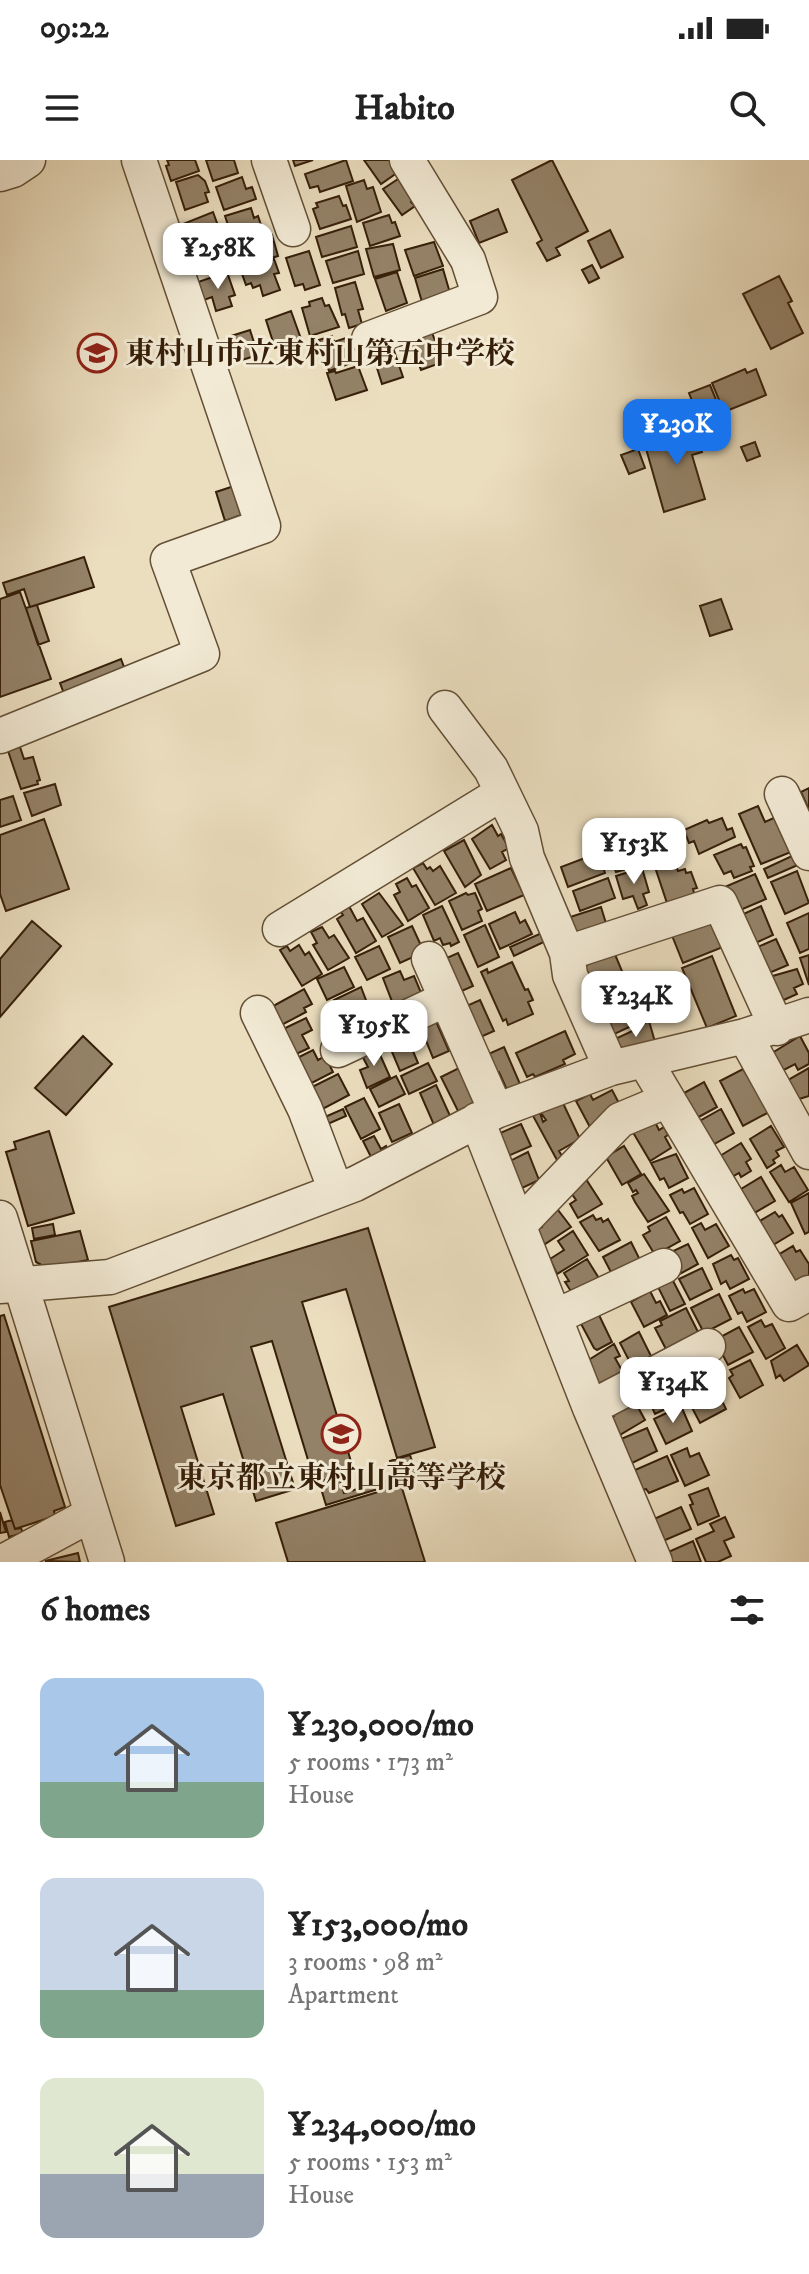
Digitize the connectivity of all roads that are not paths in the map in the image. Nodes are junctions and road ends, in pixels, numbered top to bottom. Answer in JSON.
{"nodes":[{"id":1,"x":28,"y":160,"type":"edge"},
{"id":2,"x":139,"y":160,"type":"edge"},
{"id":3,"x":269,"y":160,"type":"edge"},
{"id":4,"x":407,"y":160,"type":"edge"},
{"id":5,"x":0,"y":174,"type":"edge"},
{"id":6,"x":293,"y":229,"type":"dead end"},
{"id":7,"x":369,"y":339,"type":"dead end"},
{"id":8,"x":445,"y":708,"type":"dead end"},
{"id":9,"x":0,"y":736,"type":"edge"},
{"id":10,"x":502,"y":793,"type":"junction"},
{"id":11,"x":782,"y":794,"type":"dead end"},
{"id":12,"x":809,"y":853,"type":"edge"},
{"id":13,"x":280,"y":929,"type":"dead end"},
{"id":14,"x":567,"y":953,"type":"junction"},
{"id":15,"x":429,"y":959,"type":"dead end"},
{"id":16,"x":446,"y":999,"type":"junction"},
{"id":17,"x":258,"y":1013,"type":"dead end"},
{"id":18,"x":809,"y":1015,"type":"edge"},
{"id":19,"x":761,"y":1032,"type":"junction"},
{"id":20,"x":338,"y":1050,"type":"dead end"},
{"id":21,"x":645,"y":1061,"type":"junction"},
{"id":22,"x":611,"y":1068,"type":"junction"},
{"id":23,"x":668,"y":1100,"type":"junction"},
{"id":24,"x":487,"y":1116,"type":"junction"},
{"id":25,"x":809,"y":1152,"type":"edge"},
{"id":26,"x":336,"y":1191,"type":"junction"},
{"id":27,"x":0,"y":1218,"type":"edge"},
{"id":28,"x":519,"y":1225,"type":"junction"},
{"id":29,"x":664,"y":1266,"type":"dead end"},
{"id":30,"x":11,"y":1286,"type":"edge"},
{"id":31,"x":809,"y":1293,"type":"edge"},
{"id":32,"x":555,"y":1317,"type":"junction"},
{"id":33,"x":708,"y":1346,"type":"dead end"},
{"id":34,"x":590,"y":1408,"type":"junction"},
{"id":35,"x":92,"y":1514,"type":"junction"},
{"id":36,"x":3,"y":1562,"type":"edge"},
{"id":37,"x":107,"y":1562,"type":"edge"},
{"id":38,"x":655,"y":1562,"type":"edge"}],
"edges":[{"from":1,"to":5,"type":"street"},
{"from":2,"to":9,"type":"street"},
{"from":3,"to":6,"type":"street"},
{"from":4,"to":7,"type":"street"},
{"from":8,"to":10,"type":"street"},
{"from":10,"to":13,"type":"street"},
{"from":10,"to":14,"type":"street"},
{"from":11,"to":12,"type":"street"},
{"from":14,"to":19,"type":"street"},
{"from":14,"to":22,"type":"street"},
{"from":15,"to":16,"type":"street"},
{"from":16,"to":20,"type":"street"},
{"from":16,"to":24,"type":"street"},
{"from":17,"to":26,"type":"street"},
{"from":18,"to":19,"type":"street"},
{"from":19,"to":21,"type":"street"},
{"from":19,"to":25,"type":"street"},
{"from":21,"to":22,"type":"street"},
{"from":21,"to":23,"type":"street"},
{"from":22,"to":24,"type":"street"},
{"from":23,"to":28,"type":"street"},
{"from":23,"to":31,"type":"street"},
{"from":24,"to":26,"type":"street"},
{"from":24,"to":28,"type":"street"},
{"from":26,"to":30,"type":"street"},
{"from":27,"to":30,"type":"street"},
{"from":28,"to":32,"type":"street"},
{"from":29,"to":32,"type":"street"},
{"from":30,"to":35,"type":"street"},
{"from":32,"to":34,"type":"street"},
{"from":33,"to":34,"type":"street"},
{"from":34,"to":38,"type":"street"},
{"from":35,"to":36,"type":"street"},
{"from":35,"to":37,"type":"street"}]}
